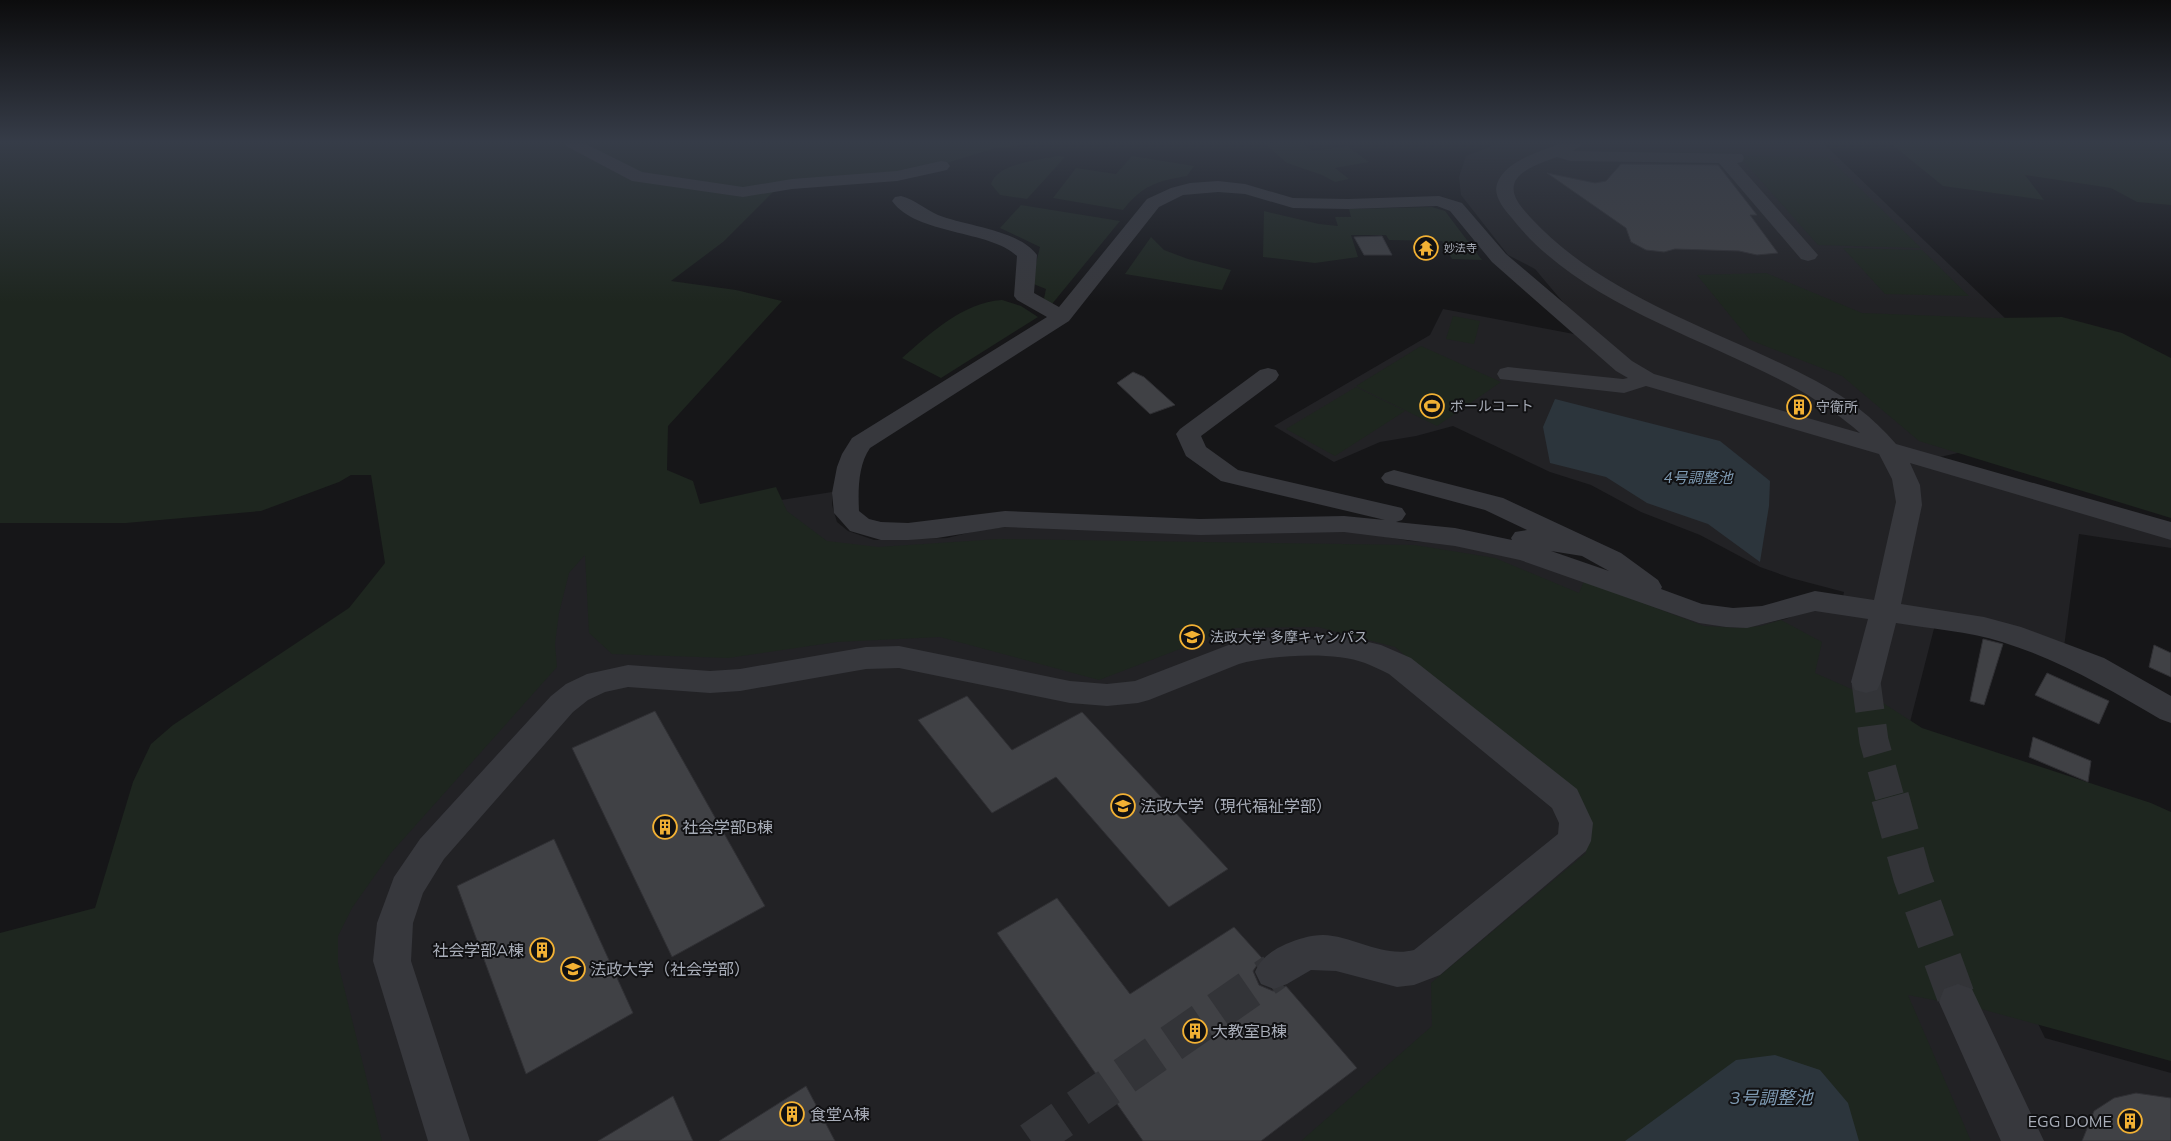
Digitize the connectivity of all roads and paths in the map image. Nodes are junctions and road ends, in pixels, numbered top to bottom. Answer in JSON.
{"nodes":[{"id":1,"x":1167,"y":196,"type":"edge"},
{"id":2,"x":1269,"y":196,"type":"edge"},
{"id":3,"x":1507,"y":196,"type":"edge"},
{"id":4,"x":1761,"y":196,"type":"edge"},
{"id":5,"x":901,"y":201,"type":"dead end"},
{"id":6,"x":1808,"y":255,"type":"dead end"},
{"id":7,"x":1062,"y":317,"type":"junction"},
{"id":8,"x":1508,"y":374,"type":"dead end"},
{"id":9,"x":1268,"y":375,"type":"dead end"},
{"id":10,"x":1646,"y":379,"type":"junction"},
{"id":11,"x":1889,"y":450,"type":"junction"},
{"id":12,"x":1394,"y":478,"type":"dead end"},
{"id":13,"x":1414,"y":527,"type":"junction"},
{"id":14,"x":2171,"y":531,"type":"edge"},
{"id":15,"x":1587,"y":548,"type":"junction"},
{"id":16,"x":1667,"y":603,"type":"junction"},
{"id":17,"x":1885,"y":611,"type":"junction"},
{"id":18,"x":1866,"y":682,"type":"tunnel mouth"},
{"id":19,"x":2171,"y":711,"type":"edge"},
{"id":20,"x":1274,"y":972,"type":"tunnel mouth"},
{"id":21,"x":1958,"y":1002,"type":"tunnel mouth"},
{"id":22,"x":449,"y":1141,"type":"edge"},
{"id":23,"x":2023,"y":1141,"type":"edge"}],
"edges":[{"from":1,"to":7,"type":"street"},
{"from":2,"to":10,"type":"street"},
{"from":3,"to":11,"type":"street"},
{"from":4,"to":6,"type":"street"},
{"from":5,"to":7,"type":"street"},
{"from":7,"to":13,"type":"street"},
{"from":8,"to":10,"type":"street"},
{"from":9,"to":13,"type":"street"},
{"from":10,"to":11,"type":"street"},
{"from":11,"to":14,"type":"street"},
{"from":11,"to":17,"type":"street"},
{"from":12,"to":15,"type":"street"},
{"from":13,"to":15,"type":"street"},
{"from":13,"to":16,"type":"street"},
{"from":15,"to":16,"type":"street"},
{"from":16,"to":17,"type":"street"},
{"from":17,"to":18,"type":"street"},
{"from":17,"to":19,"type":"street"},
{"from":20,"to":22,"type":"street"},
{"from":21,"to":23,"type":"street"}]}
